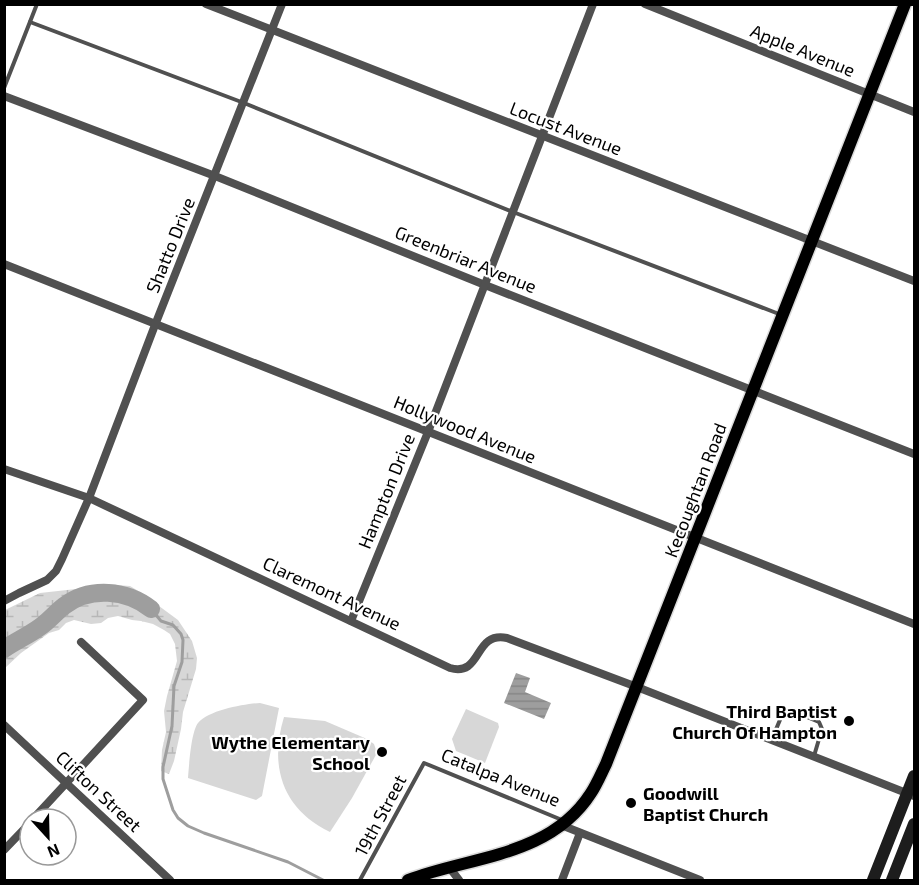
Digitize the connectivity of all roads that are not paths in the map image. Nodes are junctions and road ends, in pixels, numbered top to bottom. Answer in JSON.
{"nodes":[{"id":1,"x":36,"y":4,"type":"edge"},
{"id":2,"x":206,"y":4,"type":"edge"},
{"id":3,"x":282,"y":4,"type":"edge"},
{"id":4,"x":593,"y":4,"type":"edge"},
{"id":5,"x":645,"y":4,"type":"edge"},
{"id":6,"x":905,"y":4,"type":"edge"},
{"id":7,"x":30,"y":22,"type":"junction"},
{"id":8,"x":272,"y":30,"type":"junction"},
{"id":9,"x":4,"y":88,"type":"edge"},
{"id":10,"x":870,"y":94,"type":"junction"},
{"id":11,"x":4,"y":96,"type":"edge"},
{"id":12,"x":244,"y":103,"type":"junction"},
{"id":13,"x":915,"y":112,"type":"edge"},
{"id":14,"x":543,"y":136,"type":"junction"},
{"id":15,"x":215,"y":176,"type":"junction"},
{"id":16,"x":513,"y":212,"type":"junction"},
{"id":17,"x":812,"y":241,"type":"junction"},
{"id":18,"x":4,"y":264,"type":"edge"},
{"id":19,"x":915,"y":281,"type":"edge"},
{"id":20,"x":485,"y":285,"type":"junction"},
{"id":21,"x":783,"y":316,"type":"junction"},
{"id":22,"x":155,"y":325,"type":"junction"},
{"id":23,"x":753,"y":390,"type":"junction"},
{"id":24,"x":428,"y":432,"type":"junction"},
{"id":25,"x":915,"y":454,"type":"edge"},
{"id":26,"x":4,"y":469,"type":"edge"},
{"id":27,"x":89,"y":498,"type":"junction"},
{"id":28,"x":695,"y":538,"type":"junction"},
{"id":29,"x":4,"y":601,"type":"edge"},
{"id":30,"x":351,"y":621,"type":"junction"},
{"id":31,"x":915,"y":624,"type":"edge"},
{"id":32,"x":81,"y":642,"type":"dead end"},
{"id":33,"x":637,"y":687,"type":"junction"},
{"id":34,"x":4,"y":725,"type":"edge"},
{"id":35,"x":772,"y":740,"type":"junction"},
{"id":36,"x":814,"y":756,"type":"junction"},
{"id":37,"x":424,"y":763,"type":"joint"},
{"id":38,"x":915,"y":776,"type":"edge"},
{"id":39,"x":67,"y":783,"type":"junction"},
{"id":40,"x":911,"y":795,"type":"edge"},
{"id":41,"x":44,"y":807,"type":"edge"},
{"id":42,"x":563,"y":823,"type":"junction"},
{"id":43,"x":915,"y":824,"type":"edge"},
{"id":44,"x":580,"y":833,"type":"junction"},
{"id":45,"x":18,"y":835,"type":"edge"},
{"id":46,"x":4,"y":850,"type":"edge"},
{"id":47,"x":449,"y":867,"type":"junction"},
{"id":48,"x":170,"y":880,"type":"edge"},
{"id":49,"x":360,"y":880,"type":"edge"},
{"id":50,"x":408,"y":880,"type":"edge"},
{"id":51,"x":459,"y":880,"type":"edge"},
{"id":52,"x":562,"y":880,"type":"edge"},
{"id":53,"x":700,"y":880,"type":"edge"},
{"id":54,"x":873,"y":880,"type":"edge"},
{"id":55,"x":892,"y":880,"type":"edge"}],
"edges":[{"from":1,"to":7,"type":"lane"},
{"from":2,"to":8,"type":"street","name":"Locust Avenue"},
{"from":3,"to":8,"type":"street","name":"Shatto Drive"},
{"from":4,"to":14,"type":"street","name":"Hampton Drive"},
{"from":5,"to":10,"type":"street","name":"Apple Avenue"},
{"from":6,"to":10,"type":"main road","name":"Kecoughtan Road"},
{"from":7,"to":9,"type":"lane"},
{"from":7,"to":12,"type":"lane"},
{"from":8,"to":12,"type":"street","name":"Shatto Drive"},
{"from":8,"to":14,"type":"street","name":"Locust Avenue"},
{"from":10,"to":13,"type":"street","name":"Apple Avenue"},
{"from":10,"to":17,"type":"main road","name":"Kecoughtan Road"},
{"from":11,"to":15,"type":"street","name":"Greenbriar Avenue"},
{"from":12,"to":15,"type":"street","name":"Shatto Drive"},
{"from":12,"to":16,"type":"lane"},
{"from":14,"to":16,"type":"street","name":"Hampton Drive"},
{"from":14,"to":17,"type":"street","name":"Locust Avenue"},
{"from":15,"to":20,"type":"street","name":"Greenbriar Avenue"},
{"from":15,"to":22,"type":"street","name":"Shatto Drive"},
{"from":16,"to":20,"type":"street","name":"Hampton Drive"},
{"from":16,"to":21,"type":"lane"},
{"from":17,"to":19,"type":"street","name":"Locust Avenue"},
{"from":17,"to":21,"type":"main road","name":"Kecoughtan Road"},
{"from":18,"to":22,"type":"street","name":"Hollywood Avenue"},
{"from":20,"to":23,"type":"street","name":"Greenbriar Avenue"},
{"from":20,"to":24,"type":"street","name":"Hampton Drive"},
{"from":21,"to":23,"type":"main road","name":"Kecoughtan Road"},
{"from":22,"to":24,"type":"street","name":"Hollywood Avenue"},
{"from":22,"to":27,"type":"street","name":"Shatto Drive"},
{"from":23,"to":25,"type":"street","name":"Greenbriar Avenue"},
{"from":23,"to":28,"type":"main road","name":"Kecoughtan Road"},
{"from":24,"to":28,"type":"street","name":"Hollywood Avenue"},
{"from":24,"to":30,"type":"street","name":"Hampton Drive"},
{"from":26,"to":27,"type":"street","name":"Claremont Avenue"},
{"from":27,"to":29,"type":"street","name":"Shatto Drive"},
{"from":27,"to":30,"type":"street","name":"Claremont Avenue"},
{"from":28,"to":31,"type":"street","name":"Hollywood Avenue"},
{"from":28,"to":33,"type":"main road","name":"Kecoughtan Road"},
{"from":30,"to":33,"type":"street","name":"Claremont Avenue"},
{"from":32,"to":39,"type":"street"},
{"from":33,"to":35,"type":"street","name":"Claremont Avenue"},
{"from":33,"to":42,"type":"main road","name":"Kecoughtan Road"},
{"from":34,"to":39,"type":"street","name":"Clifton Street"},
{"from":35,"to":36,"type":"street","name":"Claremont Avenue"},
{"from":35,"to":36,"type":"lane"},
{"from":36,"to":40,"type":"street","name":"Claremont Avenue"},
{"from":37,"to":42,"type":"lane","name":"Catalpa Avenue"},
{"from":37,"to":49,"type":"lane","name":"19th Street"},
{"from":38,"to":40,"type":"main road"},
{"from":39,"to":41,"type":"street"},
{"from":39,"to":48,"type":"street","name":"Clifton Street"},
{"from":40,"to":54,"type":"main road"},
{"from":42,"to":44,"type":"street","name":"Catalpa Avenue"},
{"from":42,"to":47,"type":"main road","name":"Kecoughtan Road"},
{"from":43,"to":55,"type":"main road"},
{"from":44,"to":52,"type":"street"},
{"from":44,"to":53,"type":"street","name":"Catalpa Avenue"},
{"from":45,"to":46,"type":"street"},
{"from":47,"to":50,"type":"main road","name":"Kecoughtan Road"},
{"from":47,"to":51,"type":"street"}]}
